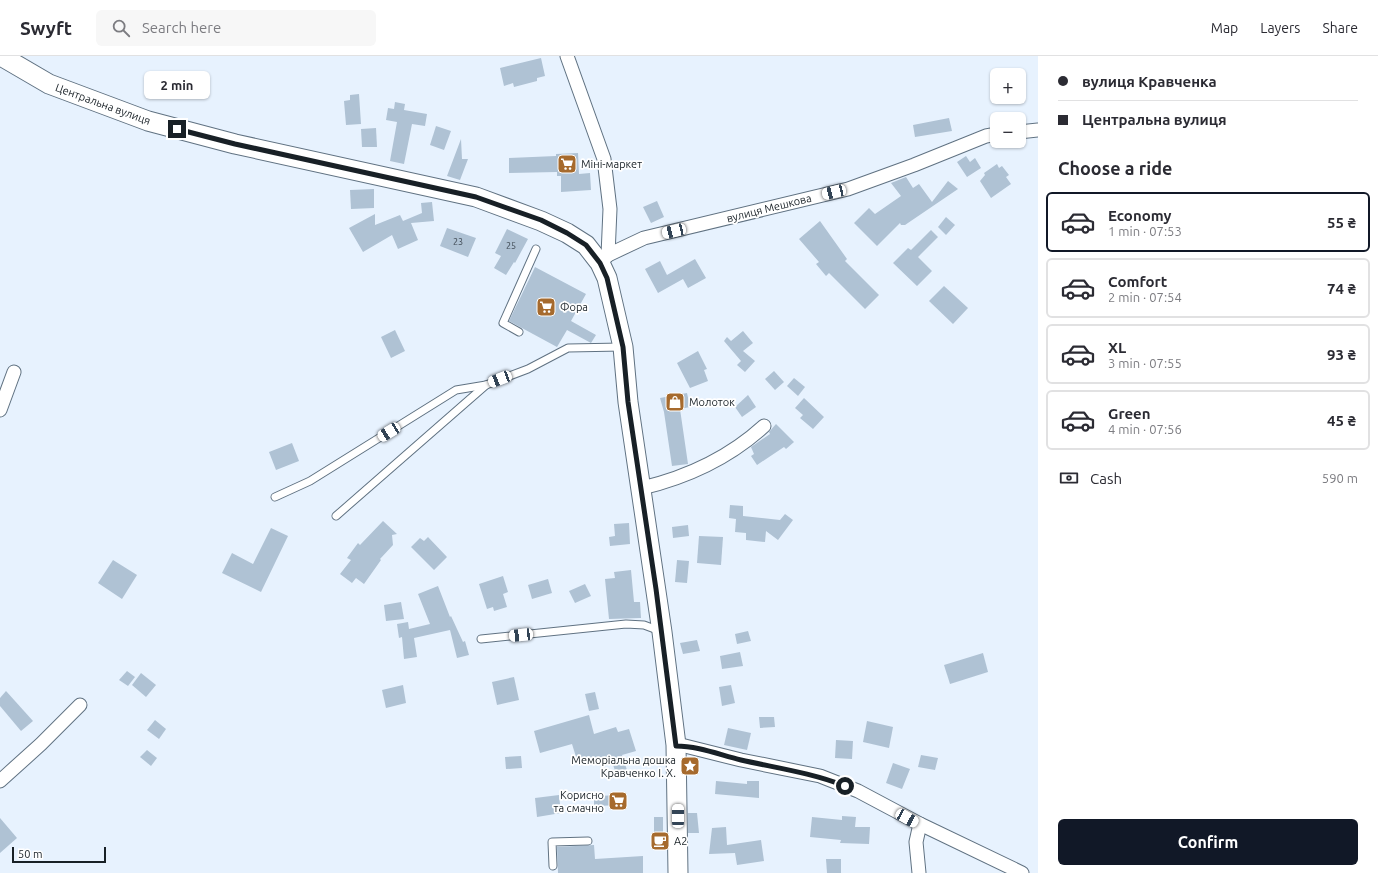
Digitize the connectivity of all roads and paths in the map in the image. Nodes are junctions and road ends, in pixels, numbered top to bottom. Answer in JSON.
{"nodes":[{"id":1,"x":1,"y":56,"type":"edge"},
{"id":2,"x":567,"y":56,"type":"edge"},
{"id":3,"x":1038,"y":130,"type":"edge"},
{"id":4,"x":1026,"y":131,"type":"edge"},
{"id":5,"x":990,"y":135,"type":"edge"},
{"id":6,"x":536,"y":248,"type":"dead end"},
{"id":7,"x":604,"y":259,"type":"junction"},
{"id":8,"x":520,"y":332,"type":"dead end"},
{"id":9,"x":623,"y":347,"type":"junction"},
{"id":10,"x":14,"y":372,"type":"dead end"},
{"id":11,"x":486,"y":385,"type":"junction"},
{"id":12,"x":0,"y":410,"type":"edge"},
{"id":13,"x":764,"y":426,"type":"dead end"},
{"id":14,"x":642,"y":488,"type":"junction"},
{"id":15,"x":275,"y":497,"type":"dead end"},
{"id":16,"x":336,"y":516,"type":"dead end"},
{"id":17,"x":662,"y":632,"type":"junction"},
{"id":18,"x":481,"y":639,"type":"dead end"},
{"id":19,"x":80,"y":705,"type":"dead end"},
{"id":20,"x":676,"y":746,"type":"junction"},
{"id":21,"x":0,"y":781,"type":"edge"},
{"id":22,"x":920,"y":824,"type":"junction"},
{"id":23,"x":588,"y":841,"type":"dead end"},
{"id":24,"x":553,"y":866,"type":"dead end"},
{"id":25,"x":678,"y":873,"type":"edge"},
{"id":26,"x":919,"y":873,"type":"edge"},
{"id":27,"x":1022,"y":873,"type":"edge"}],
"edges":[{"from":1,"to":7,"type":"street","name":"Центральна вулиця"},
{"from":2,"to":7,"type":"street"},
{"from":3,"to":4,"type":"street"},
{"from":5,"to":7,"type":"street","name":"вулиця Мешкова"},
{"from":6,"to":8,"type":"lane"},
{"from":7,"to":9,"type":"street","name":"Центральна вулиця"},
{"from":9,"to":11,"type":"lane"},
{"from":9,"to":14,"type":"street","name":"Центральна вулиця"},
{"from":10,"to":12,"type":"street"},
{"from":11,"to":15,"type":"lane"},
{"from":11,"to":16,"type":"lane"},
{"from":13,"to":14,"type":"street"},
{"from":14,"to":17,"type":"street","name":"Центральна вулиця"},
{"from":17,"to":18,"type":"lane"},
{"from":17,"to":20,"type":"street","name":"Центральна вулиця"},
{"from":19,"to":21,"type":"street"},
{"from":20,"to":22,"type":"street"},
{"from":20,"to":25,"type":"street","name":"Центральна вулиця"},
{"from":22,"to":26,"type":"street"},
{"from":22,"to":27,"type":"street"},
{"from":23,"to":24,"type":"lane"}]}
